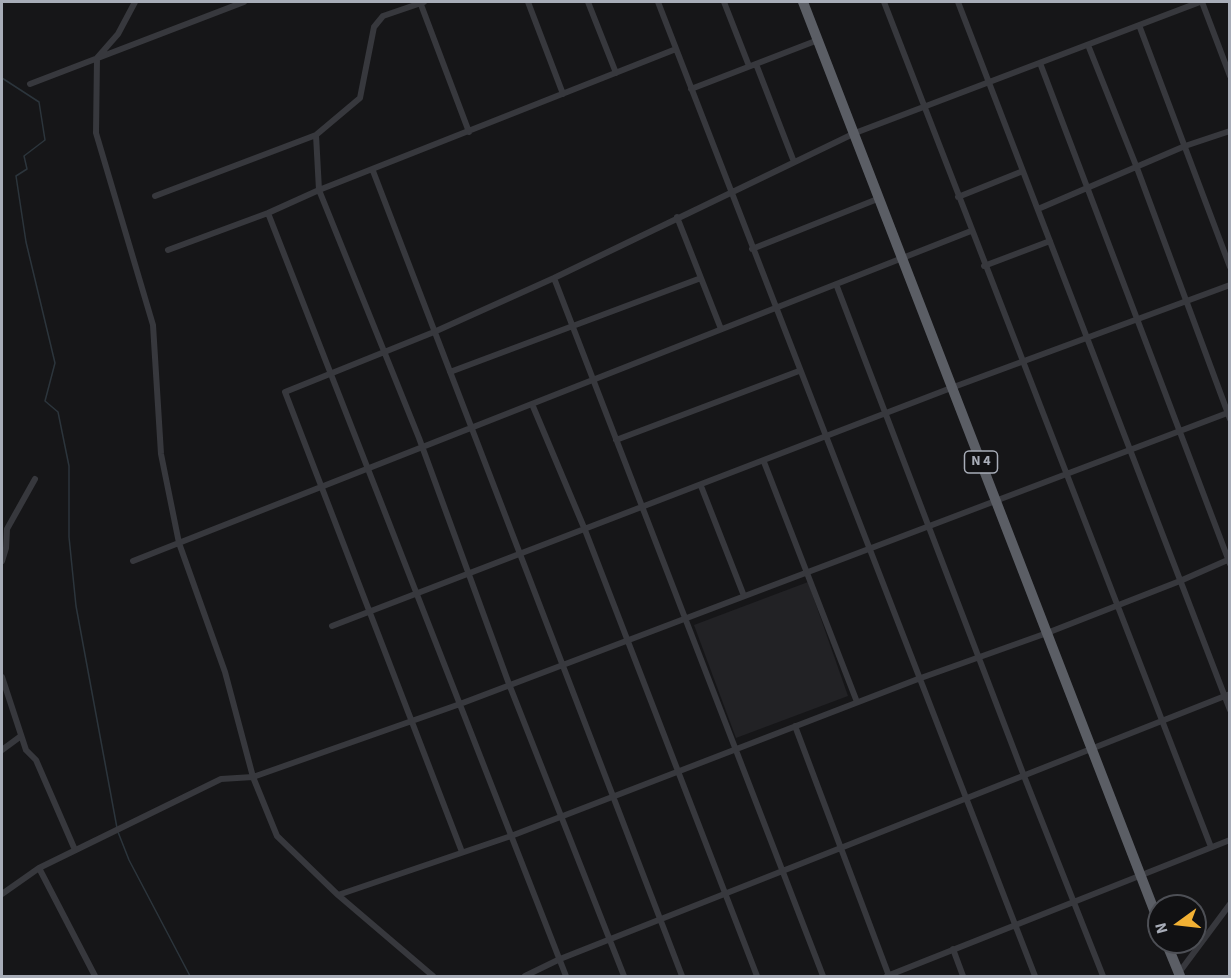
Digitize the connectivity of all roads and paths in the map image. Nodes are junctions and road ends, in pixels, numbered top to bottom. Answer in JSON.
{"nodes":[{"id":1,"x":135,"y":2,"type":"edge"},
{"id":2,"x":244,"y":2,"type":"edge"},
{"id":3,"x":421,"y":2,"type":"edge"},
{"id":4,"x":528,"y":2,"type":"edge"},
{"id":5,"x":588,"y":2,"type":"edge"},
{"id":6,"x":658,"y":2,"type":"edge"},
{"id":7,"x":724,"y":2,"type":"edge"},
{"id":8,"x":803,"y":2,"type":"edge"},
{"id":9,"x":884,"y":2,"type":"edge"},
{"id":10,"x":958,"y":2,"type":"edge"},
{"id":11,"x":1201,"y":2,"type":"edge"},
{"id":12,"x":1139,"y":25,"type":"junction"},
{"id":13,"x":818,"y":40,"type":"junction"},
{"id":14,"x":1088,"y":45,"type":"junction"},
{"id":15,"x":676,"y":49,"type":"junction"},
{"id":16,"x":97,"y":58,"type":"junction"},
{"id":17,"x":1040,"y":63,"type":"junction"},
{"id":18,"x":752,"y":65,"type":"junction"},
{"id":19,"x":616,"y":73,"type":"junction"},
{"id":20,"x":1230,"y":76,"type":"edge"},
{"id":21,"x":990,"y":82,"type":"junction"},
{"id":22,"x":30,"y":84,"type":"dead end"},
{"id":23,"x":691,"y":89,"type":"junction"},
{"id":24,"x":563,"y":94,"type":"junction"},
{"id":25,"x":924,"y":108,"type":"junction"},
{"id":26,"x":1230,"y":131,"type":"edge"},
{"id":27,"x":470,"y":132,"type":"junction"},
{"id":28,"x":855,"y":134,"type":"junction"},
{"id":29,"x":316,"y":135,"type":"junction"},
{"id":30,"x":1185,"y":146,"type":"junction"},
{"id":31,"x":794,"y":162,"type":"junction"},
{"id":32,"x":1137,"y":168,"type":"junction"},
{"id":33,"x":373,"y":171,"type":"junction"},
{"id":34,"x":1023,"y":171,"type":"junction"},
{"id":35,"x":1088,"y":188,"type":"junction"},
{"id":36,"x":319,"y":190,"type":"junction"},
{"id":37,"x":730,"y":192,"type":"junction"},
{"id":38,"x":155,"y":196,"type":"dead end"},
{"id":39,"x":958,"y":197,"type":"junction"},
{"id":40,"x":879,"y":198,"type":"junction"},
{"id":41,"x":1038,"y":209,"type":"junction"},
{"id":42,"x":268,"y":213,"type":"junction"},
{"id":43,"x":678,"y":217,"type":"junction"},
{"id":44,"x":971,"y":231,"type":"junction"},
{"id":45,"x":1050,"y":241,"type":"junction"},
{"id":46,"x":752,"y":249,"type":"junction"},
{"id":47,"x":168,"y":250,"type":"dead end"},
{"id":48,"x":902,"y":258,"type":"junction"},
{"id":49,"x":984,"y":266,"type":"junction"},
{"id":50,"x":1230,"y":267,"type":"edge"},
{"id":51,"x":554,"y":278,"type":"junction"},
{"id":52,"x":701,"y":278,"type":"junction"},
{"id":53,"x":836,"y":284,"type":"junction"},
{"id":54,"x":1230,"y":285,"type":"edge"},
{"id":55,"x":1186,"y":302,"type":"junction"},
{"id":56,"x":775,"y":308,"type":"junction"},
{"id":57,"x":1137,"y":320,"type":"junction"},
{"id":58,"x":573,"y":326,"type":"junction"},
{"id":59,"x":721,"y":329,"type":"junction"},
{"id":60,"x":434,"y":332,"type":"junction"},
{"id":61,"x":1087,"y":339,"type":"junction"},
{"id":62,"x":384,"y":353,"type":"junction"},
{"id":63,"x":1022,"y":364,"type":"junction"},
{"id":64,"x":799,"y":371,"type":"junction"},
{"id":65,"x":450,"y":372,"type":"junction"},
{"id":66,"x":331,"y":374,"type":"junction"},
{"id":67,"x":593,"y":380,"type":"junction"},
{"id":68,"x":951,"y":388,"type":"junction"},
{"id":69,"x":532,"y":404,"type":"junction"},
{"id":70,"x":1229,"y":414,"type":"edge"},
{"id":71,"x":886,"y":416,"type":"junction"},
{"id":72,"x":471,"y":428,"type":"junction"},
{"id":73,"x":1179,"y":431,"type":"junction"},
{"id":74,"x":825,"y":439,"type":"junction"},
{"id":75,"x":616,"y":440,"type":"junction"},
{"id":76,"x":422,"y":447,"type":"junction"},
{"id":77,"x":1129,"y":450,"type":"junction"},
{"id":78,"x":764,"y":462,"type":"junction"},
{"id":79,"x":368,"y":469,"type":"junction"},
{"id":80,"x":1065,"y":474,"type":"junction"},
{"id":81,"x":35,"y":479,"type":"dead end"},
{"id":82,"x":322,"y":486,"type":"junction"},
{"id":83,"x":701,"y":486,"type":"junction"},
{"id":84,"x":997,"y":500,"type":"junction"},
{"id":85,"x":642,"y":508,"type":"junction"},
{"id":86,"x":928,"y":526,"type":"junction"},
{"id":87,"x":585,"y":530,"type":"junction"},
{"id":88,"x":178,"y":543,"type":"junction"},
{"id":89,"x":868,"y":549,"type":"junction"},
{"id":90,"x":520,"y":555,"type":"junction"},
{"id":91,"x":2,"y":561,"type":"edge"},
{"id":92,"x":133,"y":561,"type":"dead end"},
{"id":93,"x":1229,"y":561,"type":"edge"},
{"id":94,"x":808,"y":572,"type":"junction"},
{"id":95,"x":470,"y":574,"type":"junction"},
{"id":96,"x":1180,"y":582,"type":"junction"},
{"id":97,"x":417,"y":594,"type":"junction"},
{"id":98,"x":744,"y":596,"type":"junction"},
{"id":99,"x":1117,"y":606,"type":"junction"},
{"id":100,"x":370,"y":612,"type":"junction"},
{"id":101,"x":686,"y":619,"type":"junction"},
{"id":102,"x":332,"y":626,"type":"dead end"},
{"id":103,"x":1047,"y":633,"type":"junction"},
{"id":104,"x":626,"y":641,"type":"junction"},
{"id":105,"x":979,"y":659,"type":"junction"},
{"id":106,"x":562,"y":666,"type":"junction"},
{"id":107,"x":2,"y":678,"type":"edge"},
{"id":108,"x":918,"y":679,"type":"junction"},
{"id":109,"x":509,"y":684,"type":"junction"},
{"id":110,"x":1227,"y":695,"type":"edge"},
{"id":111,"x":857,"y":702,"type":"junction"},
{"id":112,"x":459,"y":704,"type":"junction"},
{"id":113,"x":1230,"y":710,"type":"edge"},
{"id":114,"x":412,"y":720,"type":"junction"},
{"id":115,"x":1161,"y":721,"type":"junction"},
{"id":116,"x":795,"y":726,"type":"junction"},
{"id":117,"x":21,"y":736,"type":"junction"},
{"id":118,"x":2,"y":750,"type":"edge"},
{"id":119,"x":734,"y":750,"type":"junction"},
{"id":120,"x":1091,"y":750,"type":"junction"},
{"id":121,"x":677,"y":772,"type":"junction"},
{"id":122,"x":1024,"y":776,"type":"junction"},
{"id":123,"x":253,"y":777,"type":"junction"},
{"id":124,"x":612,"y":797,"type":"junction"},
{"id":125,"x":966,"y":799,"type":"junction"},
{"id":126,"x":562,"y":816,"type":"junction"},
{"id":127,"x":511,"y":836,"type":"junction"},
{"id":128,"x":1230,"y":840,"type":"edge"},
{"id":129,"x":1211,"y":847,"type":"junction"},
{"id":130,"x":840,"y":848,"type":"junction"},
{"id":131,"x":75,"y":850,"type":"junction"},
{"id":132,"x":462,"y":852,"type":"junction"},
{"id":133,"x":39,"y":868,"type":"junction"},
{"id":134,"x":783,"y":871,"type":"junction"},
{"id":135,"x":1141,"y":878,"type":"junction"},
{"id":136,"x":2,"y":894,"type":"edge"},
{"id":137,"x":725,"y":894,"type":"junction"},
{"id":138,"x":1147,"y":894,"type":"edge"},
{"id":139,"x":338,"y":895,"type":"junction"},
{"id":140,"x":1075,"y":901,"type":"junction"},
{"id":141,"x":1230,"y":904,"type":"edge"},
{"id":142,"x":660,"y":920,"type":"junction"},
{"id":143,"x":1016,"y":924,"type":"junction"},
{"id":144,"x":610,"y":939,"type":"junction"},
{"id":145,"x":953,"y":949,"type":"junction"},
{"id":146,"x":1170,"y":954,"type":"edge"},
{"id":147,"x":560,"y":959,"type":"junction"},
{"id":148,"x":1178,"y":975,"type":"edge"},
{"id":149,"x":95,"y":976,"type":"edge"},
{"id":150,"x":433,"y":976,"type":"edge"},
{"id":151,"x":525,"y":976,"type":"edge"},
{"id":152,"x":566,"y":976,"type":"edge"},
{"id":153,"x":624,"y":976,"type":"edge"},
{"id":154,"x":682,"y":976,"type":"edge"},
{"id":155,"x":757,"y":976,"type":"edge"},
{"id":156,"x":823,"y":976,"type":"edge"},
{"id":157,"x":888,"y":976,"type":"edge"},
{"id":158,"x":963,"y":976,"type":"edge"},
{"id":159,"x":1035,"y":976,"type":"edge"},
{"id":160,"x":1104,"y":976,"type":"edge"}],
"edges":[{"from":1,"to":16,"type":"street"},
{"from":2,"to":16,"type":"street"},
{"from":3,"to":27,"type":"street"},
{"from":3,"to":29,"type":"street"},
{"from":4,"to":24,"type":"street"},
{"from":5,"to":19,"type":"street"},
{"from":6,"to":15,"type":"street"},
{"from":7,"to":18,"type":"street"},
{"from":8,"to":13,"type":"highway","number":"N 4"},
{"from":9,"to":25,"type":"street"},
{"from":10,"to":21,"type":"street"},
{"from":11,"to":12,"type":"street"},
{"from":11,"to":20,"type":"street"},
{"from":12,"to":14,"type":"street"},
{"from":12,"to":30,"type":"street"},
{"from":13,"to":18,"type":"street"},
{"from":13,"to":28,"type":"highway","number":"N 4"},
{"from":14,"to":17,"type":"street"},
{"from":14,"to":32,"type":"street"},
{"from":15,"to":19,"type":"street"},
{"from":15,"to":23,"type":"street"},
{"from":16,"to":22,"type":"street"},
{"from":16,"to":88,"type":"street"},
{"from":17,"to":21,"type":"street"},
{"from":17,"to":35,"type":"street"},
{"from":18,"to":23,"type":"street"},
{"from":18,"to":31,"type":"street"},
{"from":19,"to":24,"type":"street"},
{"from":21,"to":25,"type":"street"},
{"from":21,"to":34,"type":"street"},
{"from":23,"to":37,"type":"street"},
{"from":24,"to":27,"type":"street"},
{"from":25,"to":28,"type":"street"},
{"from":25,"to":39,"type":"street"},
{"from":26,"to":30,"type":"street"},
{"from":27,"to":33,"type":"street"},
{"from":28,"to":31,"type":"street"},
{"from":28,"to":40,"type":"highway","number":"N 4"},
{"from":29,"to":36,"type":"street"},
{"from":29,"to":38,"type":"street"},
{"from":30,"to":32,"type":"street"},
{"from":30,"to":50,"type":"street"},
{"from":31,"to":37,"type":"street"},
{"from":32,"to":35,"type":"street"},
{"from":32,"to":55,"type":"street"},
{"from":33,"to":36,"type":"street"},
{"from":33,"to":60,"type":"street"},
{"from":34,"to":39,"type":"street"},
{"from":34,"to":41,"type":"street"},
{"from":35,"to":41,"type":"street"},
{"from":35,"to":57,"type":"street"},
{"from":36,"to":42,"type":"street"},
{"from":36,"to":62,"type":"street"},
{"from":37,"to":43,"type":"street"},
{"from":37,"to":46,"type":"street"},
{"from":39,"to":44,"type":"street"},
{"from":40,"to":46,"type":"street"},
{"from":40,"to":48,"type":"highway","number":"N 4"},
{"from":41,"to":45,"type":"street"},
{"from":42,"to":47,"type":"street"},
{"from":42,"to":66,"type":"street"},
{"from":43,"to":51,"type":"street"},
{"from":43,"to":52,"type":"street"},
{"from":44,"to":48,"type":"street"},
{"from":44,"to":49,"type":"street"},
{"from":45,"to":49,"type":"street"},
{"from":45,"to":61,"type":"street"},
{"from":46,"to":56,"type":"street"},
{"from":48,"to":53,"type":"street"},
{"from":48,"to":68,"type":"highway","number":"N 4"},
{"from":49,"to":63,"type":"street"},
{"from":51,"to":58,"type":"street"},
{"from":51,"to":60,"type":"street"},
{"from":52,"to":58,"type":"street"},
{"from":52,"to":59,"type":"street"},
{"from":53,"to":56,"type":"street"},
{"from":53,"to":71,"type":"street"},
{"from":54,"to":55,"type":"street"},
{"from":55,"to":57,"type":"street"},
{"from":55,"to":70,"type":"street"},
{"from":56,"to":59,"type":"street"},
{"from":56,"to":64,"type":"street"},
{"from":57,"to":61,"type":"street"},
{"from":57,"to":73,"type":"street"},
{"from":58,"to":65,"type":"street"},
{"from":58,"to":67,"type":"street"},
{"from":59,"to":67,"type":"street"},
{"from":60,"to":62,"type":"street"},
{"from":60,"to":65,"type":"street"},
{"from":61,"to":63,"type":"street"},
{"from":61,"to":77,"type":"street"},
{"from":62,"to":66,"type":"street"},
{"from":62,"to":76,"type":"street"},
{"from":63,"to":68,"type":"street"},
{"from":63,"to":80,"type":"street"},
{"from":64,"to":74,"type":"street"},
{"from":64,"to":75,"type":"street"},
{"from":65,"to":72,"type":"street"},
{"from":66,"to":79,"type":"street"},
{"from":66,"to":82,"type":"street"},
{"from":67,"to":69,"type":"street"},
{"from":67,"to":75,"type":"street"},
{"from":68,"to":71,"type":"street"},
{"from":68,"to":84,"type":"highway","number":"N 4"},
{"from":69,"to":72,"type":"street"},
{"from":69,"to":87,"type":"street"},
{"from":70,"to":73,"type":"street"},
{"from":71,"to":74,"type":"street"},
{"from":71,"to":86,"type":"street"},
{"from":72,"to":76,"type":"street"},
{"from":72,"to":90,"type":"street"},
{"from":73,"to":77,"type":"street"},
{"from":73,"to":93,"type":"street"},
{"from":74,"to":78,"type":"street"},
{"from":74,"to":89,"type":"street"},
{"from":75,"to":85,"type":"street"},
{"from":76,"to":79,"type":"street"},
{"from":76,"to":95,"type":"street"},
{"from":77,"to":80,"type":"street"},
{"from":77,"to":96,"type":"street"},
{"from":78,"to":83,"type":"street"},
{"from":78,"to":94,"type":"street"},
{"from":79,"to":82,"type":"street"},
{"from":79,"to":97,"type":"street"},
{"from":80,"to":84,"type":"street"},
{"from":80,"to":99,"type":"street"},
{"from":81,"to":91,"type":"street"},
{"from":82,"to":88,"type":"street"},
{"from":82,"to":100,"type":"street"},
{"from":83,"to":85,"type":"street"},
{"from":83,"to":98,"type":"street"},
{"from":84,"to":86,"type":"street"},
{"from":84,"to":103,"type":"highway","number":"N 4"},
{"from":85,"to":87,"type":"street"},
{"from":85,"to":101,"type":"street"},
{"from":86,"to":89,"type":"street"},
{"from":86,"to":105,"type":"street"},
{"from":87,"to":90,"type":"street"},
{"from":87,"to":104,"type":"street"},
{"from":88,"to":92,"type":"street"},
{"from":88,"to":123,"type":"street"},
{"from":89,"to":94,"type":"street"},
{"from":89,"to":108,"type":"street"},
{"from":90,"to":95,"type":"street"},
{"from":90,"to":106,"type":"street"},
{"from":93,"to":96,"type":"street"},
{"from":94,"to":98,"type":"street"},
{"from":94,"to":111,"type":"street"},
{"from":95,"to":97,"type":"street"},
{"from":95,"to":109,"type":"street"},
{"from":96,"to":99,"type":"street"},
{"from":96,"to":110,"type":"street"},
{"from":97,"to":100,"type":"street"},
{"from":97,"to":112,"type":"street"},
{"from":98,"to":101,"type":"street"},
{"from":99,"to":103,"type":"street"},
{"from":99,"to":115,"type":"street"},
{"from":100,"to":102,"type":"street"},
{"from":100,"to":114,"type":"street"},
{"from":101,"to":104,"type":"street"},
{"from":101,"to":119,"type":"street"},
{"from":103,"to":105,"type":"street"},
{"from":103,"to":120,"type":"highway","number":"N 4"},
{"from":104,"to":106,"type":"street"},
{"from":104,"to":121,"type":"street"},
{"from":105,"to":108,"type":"street"},
{"from":105,"to":122,"type":"street"},
{"from":106,"to":109,"type":"street"},
{"from":106,"to":124,"type":"street"},
{"from":107,"to":117,"type":"street"},
{"from":108,"to":111,"type":"street"},
{"from":108,"to":125,"type":"street"},
{"from":109,"to":112,"type":"street"},
{"from":109,"to":126,"type":"street"},
{"from":110,"to":113,"type":"street"},
{"from":110,"to":115,"type":"street"},
{"from":111,"to":116,"type":"street"},
{"from":112,"to":114,"type":"street"},
{"from":112,"to":127,"type":"street"},
{"from":114,"to":123,"type":"street"},
{"from":114,"to":132,"type":"street"},
{"from":115,"to":120,"type":"street"},
{"from":115,"to":129,"type":"street"},
{"from":116,"to":119,"type":"street"},
{"from":116,"to":130,"type":"street"},
{"from":117,"to":118,"type":"street"},
{"from":117,"to":131,"type":"street"},
{"from":119,"to":121,"type":"street"},
{"from":119,"to":134,"type":"street"},
{"from":120,"to":122,"type":"street"},
{"from":120,"to":135,"type":"highway","number":"N 4"},
{"from":121,"to":124,"type":"street"},
{"from":121,"to":137,"type":"street"},
{"from":122,"to":125,"type":"street"},
{"from":122,"to":140,"type":"street"},
{"from":123,"to":131,"type":"street"},
{"from":123,"to":139,"type":"street"},
{"from":124,"to":126,"type":"street"},
{"from":124,"to":142,"type":"street"},
{"from":125,"to":130,"type":"street"},
{"from":125,"to":143,"type":"street"},
{"from":126,"to":127,"type":"street"},
{"from":126,"to":144,"type":"street"},
{"from":127,"to":132,"type":"street"},
{"from":127,"to":147,"type":"street"},
{"from":128,"to":129,"type":"street"},
{"from":129,"to":135,"type":"street"},
{"from":130,"to":134,"type":"street"},
{"from":130,"to":157,"type":"street"},
{"from":131,"to":133,"type":"street"},
{"from":132,"to":139,"type":"street"},
{"from":133,"to":136,"type":"street"},
{"from":133,"to":149,"type":"street"},
{"from":134,"to":137,"type":"street"},
{"from":134,"to":156,"type":"street"},
{"from":135,"to":138,"type":"highway","number":"N 4"},
{"from":135,"to":140,"type":"street"},
{"from":137,"to":142,"type":"street"},
{"from":137,"to":155,"type":"street"},
{"from":139,"to":150,"type":"street"},
{"from":140,"to":143,"type":"street"},
{"from":140,"to":160,"type":"street"},
{"from":141,"to":148,"type":"street"},
{"from":142,"to":144,"type":"street"},
{"from":142,"to":154,"type":"street"},
{"from":143,"to":145,"type":"street"},
{"from":143,"to":159,"type":"street"},
{"from":144,"to":147,"type":"street"},
{"from":144,"to":153,"type":"street"},
{"from":145,"to":157,"type":"street"},
{"from":145,"to":158,"type":"street"},
{"from":146,"to":148,"type":"highway"},
{"from":147,"to":151,"type":"street"},
{"from":147,"to":152,"type":"street"}]}
